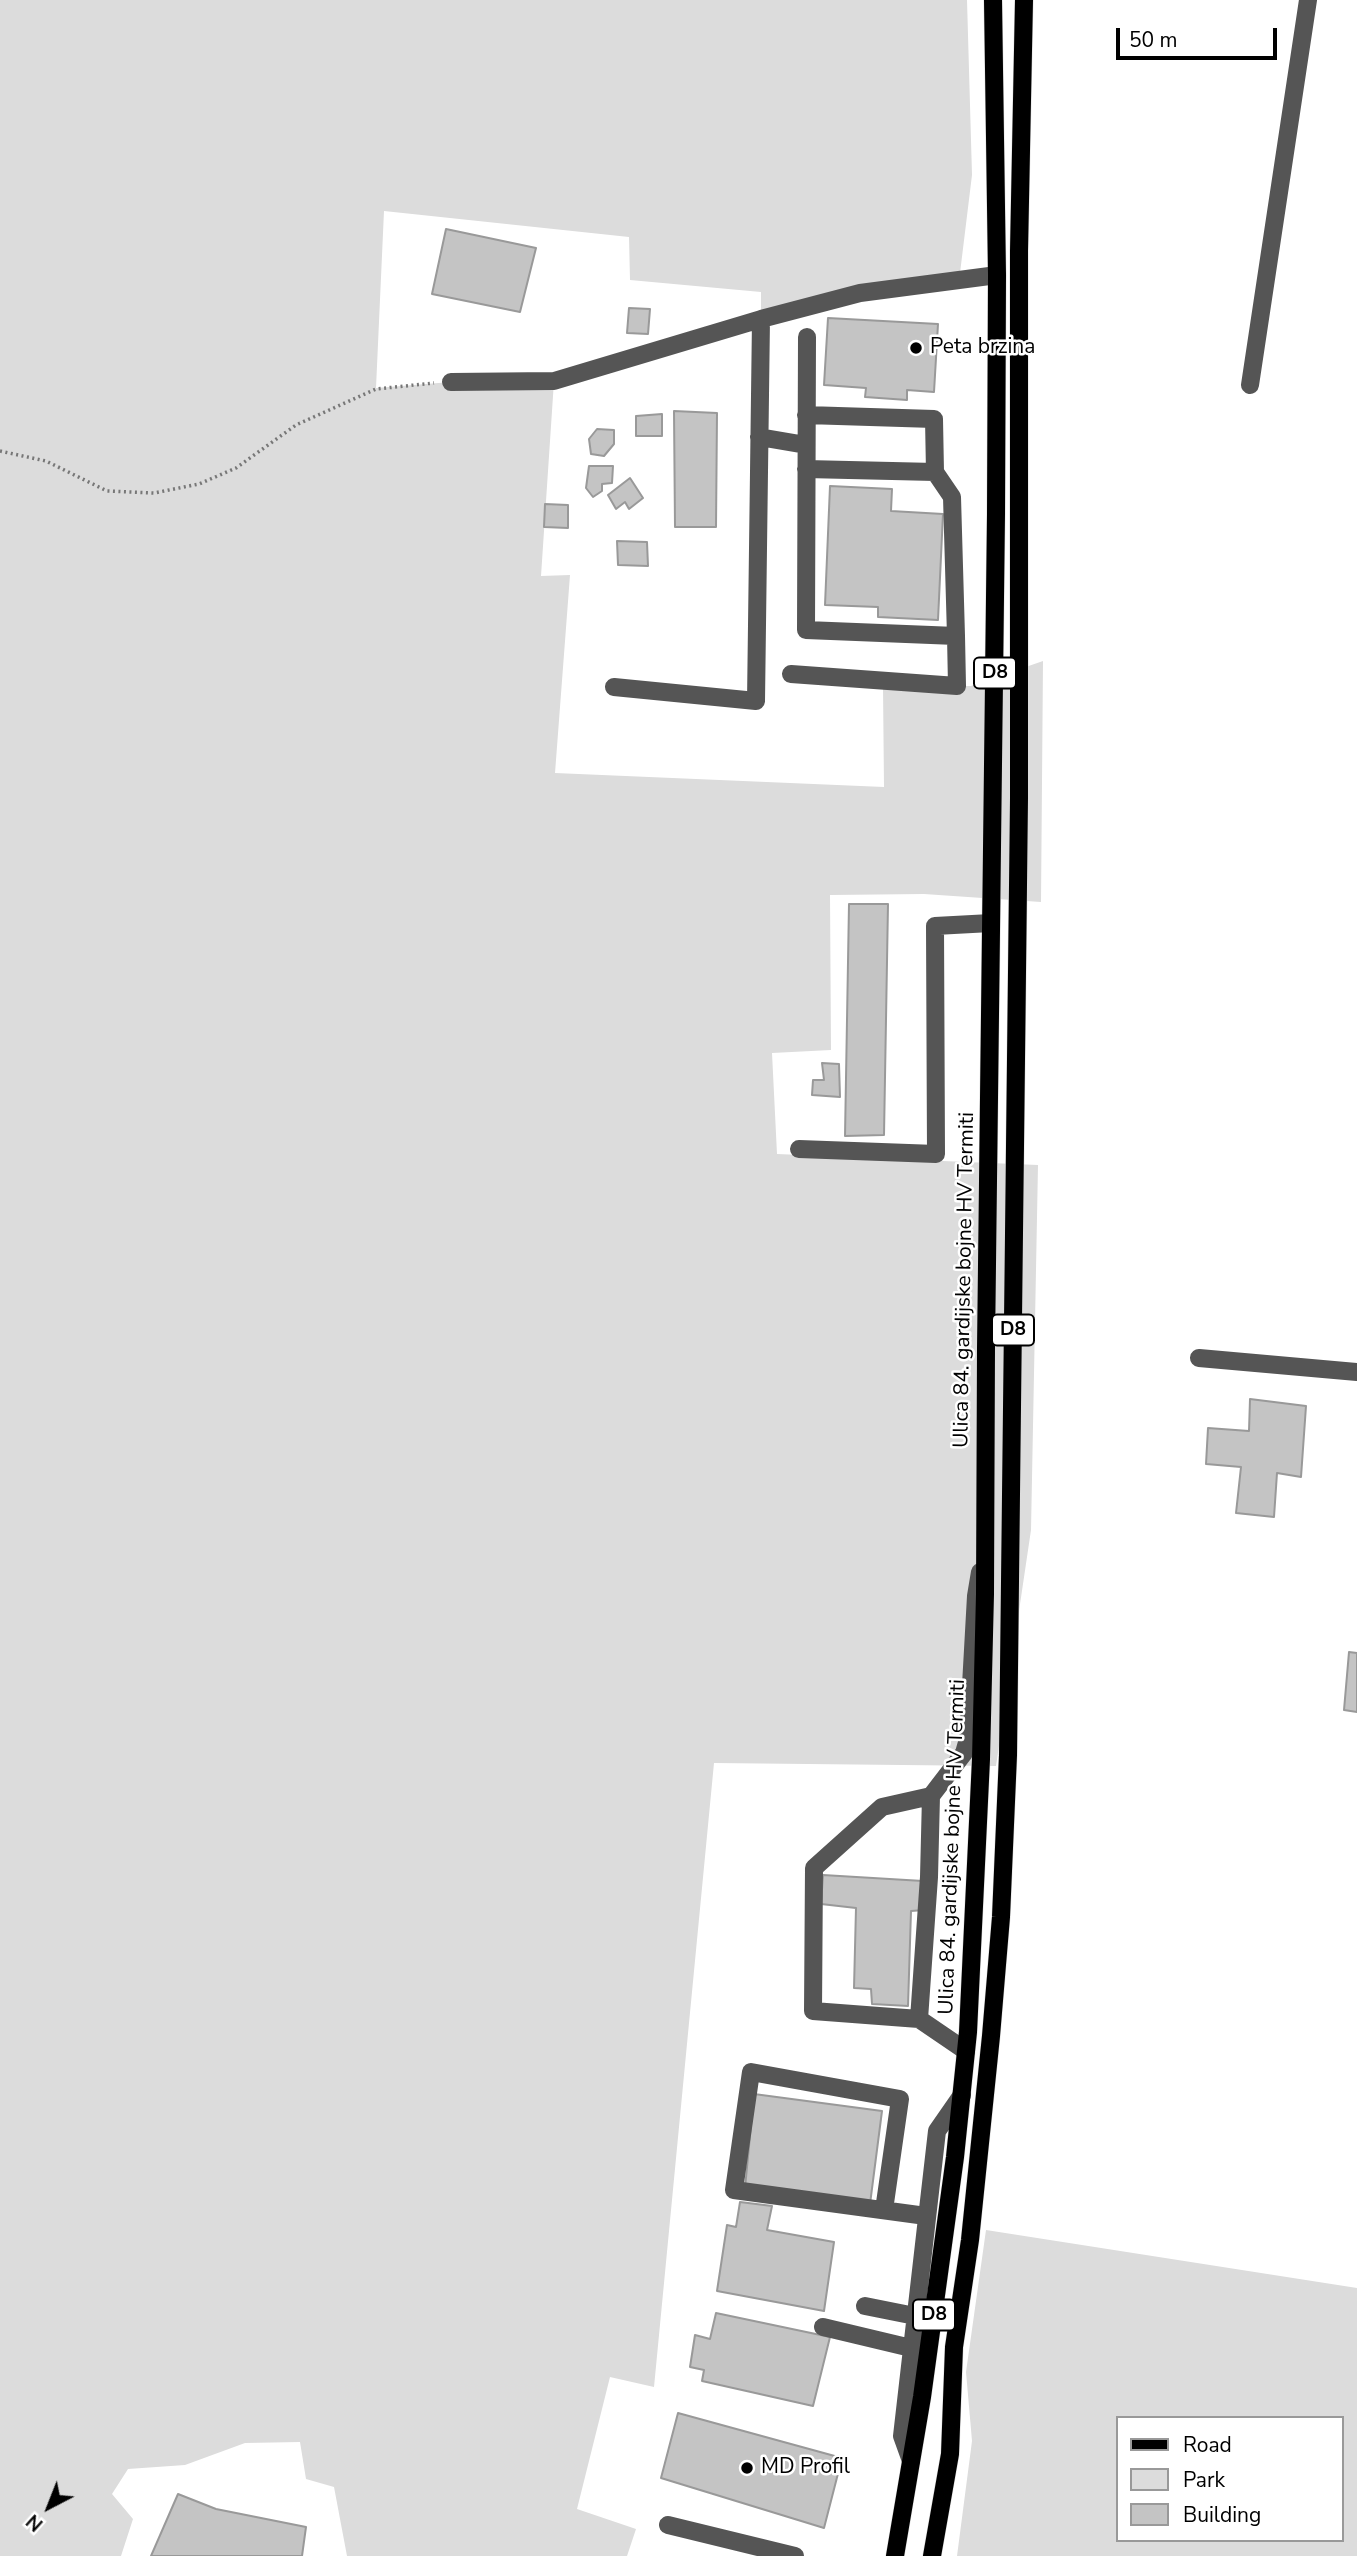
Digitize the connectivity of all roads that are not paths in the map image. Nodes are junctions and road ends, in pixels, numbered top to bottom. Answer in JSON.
{"nodes":[{"id":1,"x":993,"y":0,"type":"edge"},
{"id":2,"x":1024,"y":0,"type":"edge"},
{"id":3,"x":1308,"y":0,"type":"edge"},
{"id":4,"x":997,"y":275,"type":"junction"},
{"id":5,"x":761,"y":319,"type":"junction"},
{"id":6,"x":807,"y":337,"type":"dead end"},
{"id":7,"x":450,"y":382,"type":"road end"},
{"id":8,"x":1250,"y":385,"type":"dead end"},
{"id":9,"x":806,"y":415,"type":"junction"},
{"id":10,"x":759,"y":437,"type":"junction"},
{"id":11,"x":806,"y":444,"type":"junction"},
{"id":12,"x":806,"y":469,"type":"junction"},
{"id":13,"x":935,"y":472,"type":"junction"},
{"id":14,"x":956,"y":636,"type":"junction"},
{"id":15,"x":791,"y":674,"type":"dead end"},
{"id":16,"x":614,"y":687,"type":"dead end"},
{"id":17,"x":991,"y":923,"type":"junction"},
{"id":18,"x":799,"y":1149,"type":"dead end"},
{"id":19,"x":1199,"y":1358,"type":"dead end"},
{"id":20,"x":1357,"y":1372,"type":"edge"},
{"id":21,"x":985,"y":1548,"type":"junction"},
{"id":22,"x":932,"y":1796,"type":"junction"},
{"id":23,"x":919,"y":2019,"type":"junction"},
{"id":24,"x":966,"y":2051,"type":"junction"},
{"id":25,"x":962,"y":2095,"type":"junction"},
{"id":26,"x":884,"y":2210,"type":"junction"},
{"id":27,"x":926,"y":2216,"type":"junction"},
{"id":28,"x":865,"y":2306,"type":"dead end"},
{"id":29,"x":915,"y":2316,"type":"junction"},
{"id":30,"x":823,"y":2327,"type":"dead end"},
{"id":31,"x":911,"y":2348,"type":"junction"},
{"id":32,"x":911,"y":2461,"type":"junction"},
{"id":33,"x":668,"y":2525,"type":"dead end"},
{"id":34,"x":795,"y":2556,"type":"edge"},
{"id":35,"x":895,"y":2556,"type":"edge"},
{"id":36,"x":932,"y":2556,"type":"edge"}],
"edges":[{"from":1,"to":4,"type":"main road","name":"Ulica 84. gardijske bojne HV Termiti","number":"D8"},
{"from":2,"to":36,"type":"main road","number":"D8"},
{"from":3,"to":8,"type":"street"},
{"from":4,"to":5,"type":"street"},
{"from":4,"to":17,"type":"main road","name":"Ulica 84. gardijske bojne HV Termiti","number":"D8"},
{"from":5,"to":7,"type":"street"},
{"from":5,"to":10,"type":"street"},
{"from":6,"to":9,"type":"street"},
{"from":9,"to":11,"type":"street"},
{"from":9,"to":13,"type":"street"},
{"from":10,"to":11,"type":"street"},
{"from":10,"to":16,"type":"street"},
{"from":11,"to":12,"type":"street"},
{"from":12,"to":13,"type":"street"},
{"from":12,"to":14,"type":"street"},
{"from":13,"to":14,"type":"street"},
{"from":14,"to":15,"type":"street"},
{"from":17,"to":18,"type":"street"},
{"from":17,"to":21,"type":"main road","name":"Ulica 84. gardijske bojne HV Termiti","number":"D8"},
{"from":19,"to":20,"type":"street"},
{"from":21,"to":22,"type":"street"},
{"from":21,"to":24,"type":"main road","name":"Ulica 84. gardijske bojne HV Termiti","number":"D8"},
{"from":22,"to":23,"type":"street"},
{"from":22,"to":23,"type":"street"},
{"from":23,"to":24,"type":"street"},
{"from":24,"to":25,"type":"main road","name":"Ulica 84. gardijske bojne HV Termiti","number":"D8"},
{"from":25,"to":27,"type":"street"},
{"from":25,"to":32,"type":"main road","name":"Ulica 84. gardijske bojne HV Termiti","number":"D8"},
{"from":26,"to":26,"type":"street"},
{"from":26,"to":27,"type":"street"},
{"from":27,"to":29,"type":"street"},
{"from":28,"to":29,"type":"street"},
{"from":29,"to":31,"type":"street"},
{"from":30,"to":31,"type":"street"},
{"from":31,"to":32,"type":"street"},
{"from":32,"to":35,"type":"main road","name":"Ulica 84. gardijske bojne HV Termiti","number":"D8"},
{"from":33,"to":34,"type":"street"}]}
